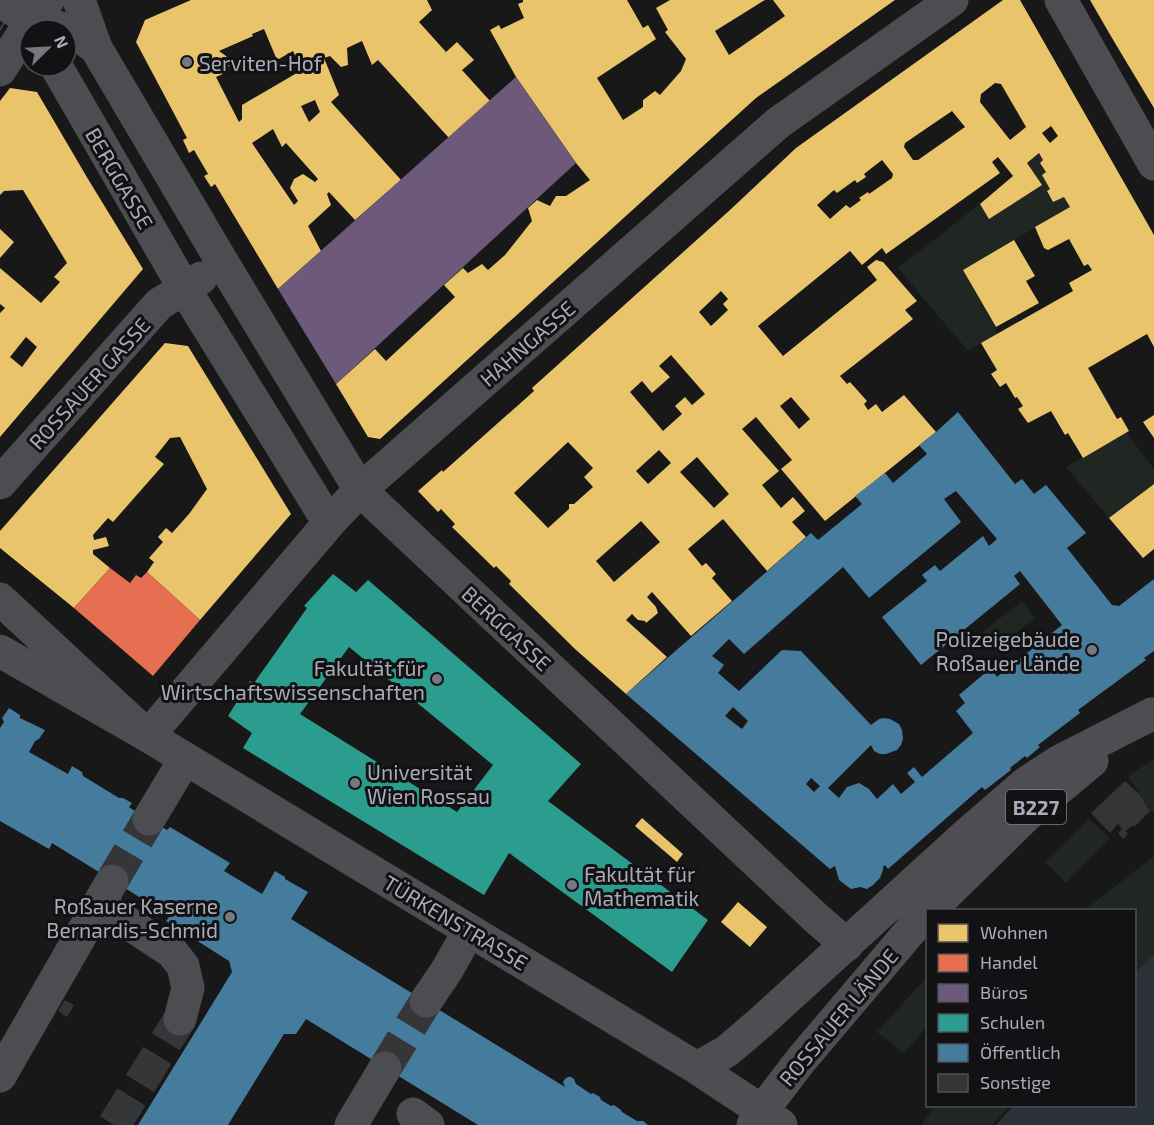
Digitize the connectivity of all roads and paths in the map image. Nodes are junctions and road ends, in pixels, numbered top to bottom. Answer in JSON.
{"nodes":[{"id":1,"x":952,"y":0,"type":"edge"},
{"id":2,"x":1061,"y":0,"type":"edge"},
{"id":3,"x":36,"y":7,"type":"edge"},
{"id":4,"x":96,"y":48,"type":"junction"},
{"id":5,"x":0,"y":70,"type":"edge"},
{"id":6,"x":62,"y":78,"type":"edge"},
{"id":7,"x":1154,"y":164,"type":"edge"},
{"id":8,"x":224,"y":265,"type":"junction"},
{"id":9,"x":184,"y":288,"type":"junction"},
{"id":10,"x":0,"y":483,"type":"edge"},
{"id":11,"x":360,"y":490,"type":"junction"},
{"id":12,"x":329,"y":523,"type":"junction"},
{"id":13,"x":0,"y":599,"type":"edge"},
{"id":14,"x":0,"y":651,"type":"edge"},
{"id":15,"x":1153,"y":713,"type":"edge"},
{"id":16,"x":148,"y":736,"type":"junction"},
{"id":17,"x":185,"y":759,"type":"junction"},
{"id":18,"x":149,"y":819,"type":"tunnel mouth"},
{"id":19,"x":932,"y":909,"type":"edge"},
{"id":20,"x":926,"y":915,"type":"edge"},
{"id":21,"x":469,"y":931,"type":"junction"},
{"id":22,"x":847,"y":945,"type":"junction"},
{"id":23,"x":426,"y":1001,"type":"tunnel mouth"},
{"id":24,"x":180,"y":1019,"type":"tunnel mouth"},
{"id":25,"x":385,"y":1068,"type":"tunnel mouth"},
{"id":26,"x":697,"y":1068,"type":"junction"},
{"id":27,"x":0,"y":1076,"type":"edge"},
{"id":28,"x":765,"y":1120,"type":"edge"},
{"id":29,"x":351,"y":1125,"type":"edge"}],
"edges":[{"from":1,"to":11,"type":"street","name":"HAHNGASSE"},
{"from":2,"to":7,"type":"street"},
{"from":3,"to":4,"type":"street"},
{"from":3,"to":4,"type":"street"},
{"from":3,"to":5,"type":"street"},
{"from":4,"to":8,"type":"street","name":"BERGGASSE"},
{"from":6,"to":9,"type":"street","name":"BERGGASSE"},
{"from":8,"to":9,"type":"street"},
{"from":8,"to":11,"type":"street","name":"BERGGASSE"},
{"from":9,"to":10,"type":"street","name":"ROSSAUER GASSE"},
{"from":9,"to":12,"type":"street","name":"BERGGASSE"},
{"from":11,"to":12,"type":"street","name":"HAHNGASSE"},
{"from":11,"to":22,"type":"street","name":"BERGGASSE"},
{"from":12,"to":16,"type":"street","name":"HAHNGASSE"},
{"from":13,"to":16,"type":"street","name":"TÜRKENSTRASSE"},
{"from":14,"to":16,"type":"main road","name":"TÜRKENSTRASSE"},
{"from":15,"to":19,"type":"main road","name":"ROSSAUER LÄNDE","number":"B227"},
{"from":15,"to":22,"type":"main road"},
{"from":16,"to":17,"type":"main road","name":"TÜRKENSTRASSE"},
{"from":17,"to":18,"type":"street"},
{"from":17,"to":21,"type":"main road","name":"TÜRKENSTRASSE"},
{"from":20,"to":28,"type":"main road","name":"ROSSAUER LÄNDE","number":"B227"},
{"from":21,"to":23,"type":"street"},
{"from":21,"to":26,"type":"main road","name":"TÜRKENSTRASSE"},
{"from":22,"to":26,"type":"main road"},
{"from":24,"to":27,"type":"street"},
{"from":25,"to":29,"type":"street"},
{"from":26,"to":28,"type":"main road","name":"TÜRKENSTRASSE"}]}
